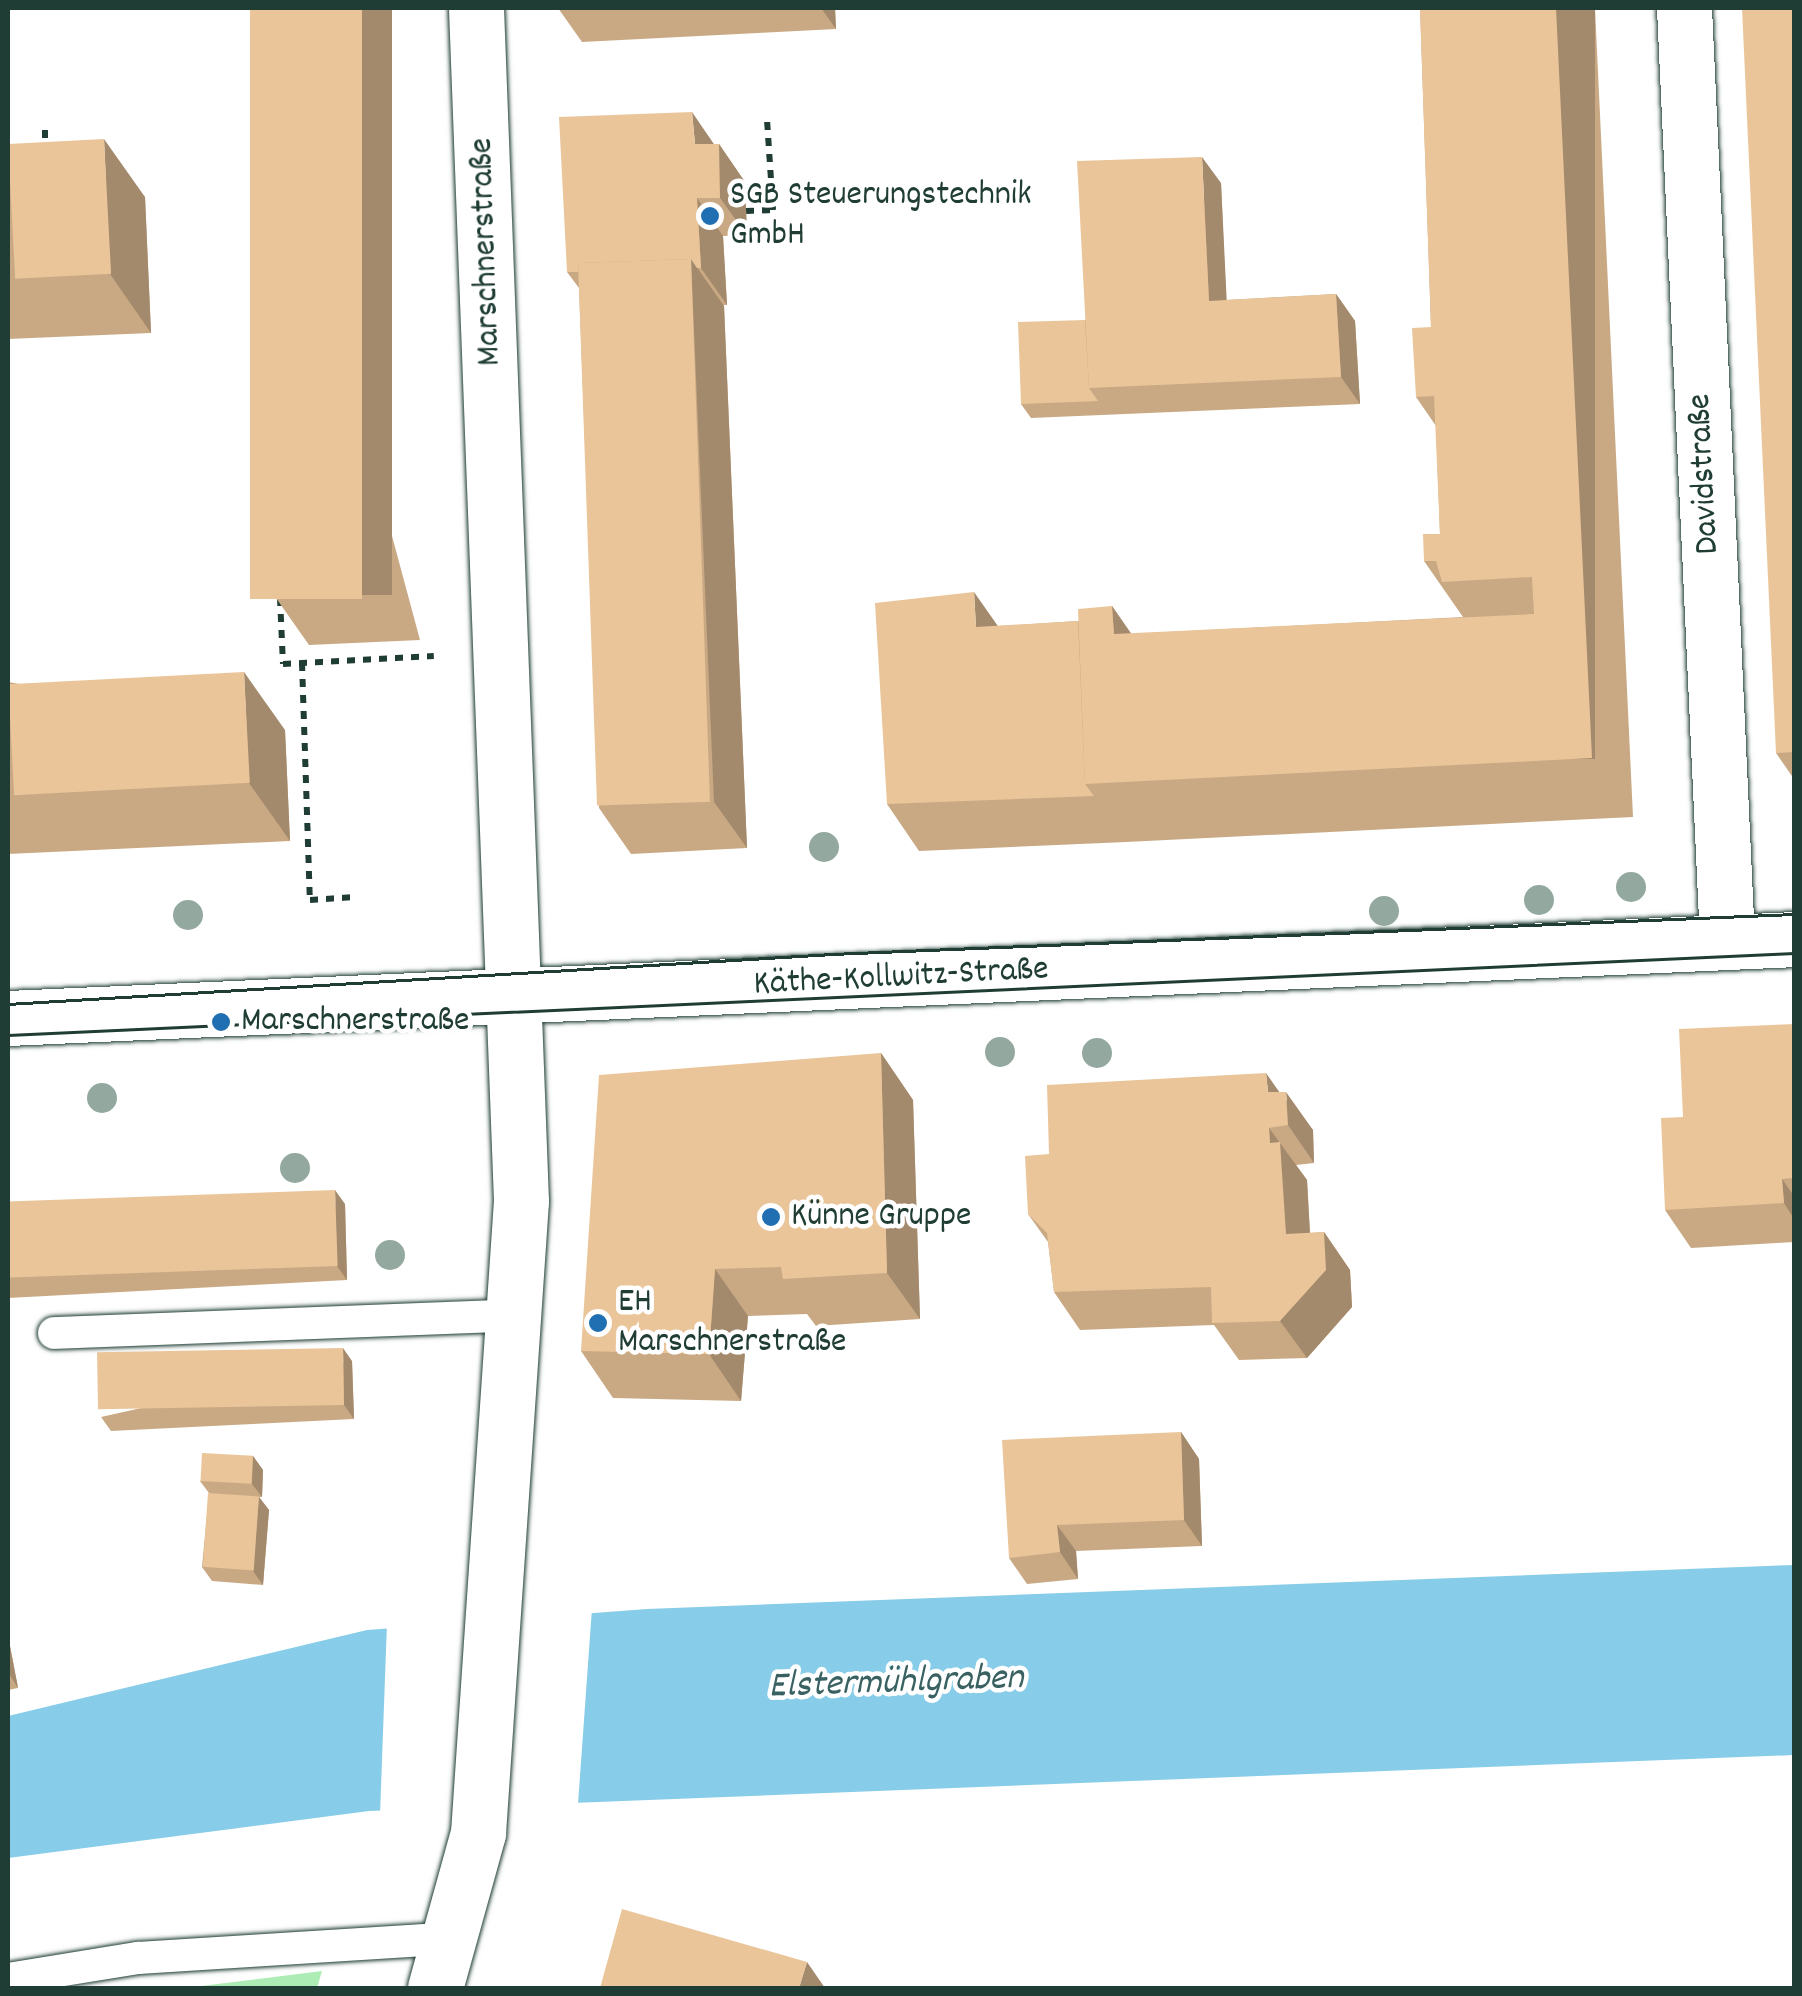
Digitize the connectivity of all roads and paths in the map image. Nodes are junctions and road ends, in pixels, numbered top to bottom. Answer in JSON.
{"nodes":[{"id":1,"x":476,"y":8,"type":"edge"},
{"id":2,"x":1684,"y":8,"type":"edge"},
{"id":3,"x":767,"y":119,"type":"dead end"},
{"id":4,"x":45,"y":130,"type":"dead end"},
{"id":5,"x":46,"y":166,"type":"edge"},
{"id":6,"x":746,"y":211,"type":"dead end"},
{"id":7,"x":280,"y":576,"type":"edge"},
{"id":8,"x":499,"y":653,"type":"junction"},
{"id":9,"x":302,"y":663,"type":"junction"},
{"id":10,"x":355,"y":897,"type":"dead end"},
{"id":11,"x":1794,"y":938,"type":"edge"},
{"id":12,"x":1727,"y":941,"type":"junction"},
{"id":13,"x":514,"y":992,"type":"junction"},
{"id":14,"x":8,"y":1018,"type":"edge"},
{"id":15,"x":515,"y":1315,"type":"junction"},
{"id":16,"x":54,"y":1334,"type":"dead end"},
{"id":17,"x":452,"y":1938,"type":"junction"},
{"id":18,"x":8,"y":1978,"type":"edge"},
{"id":19,"x":435,"y":1988,"type":"edge"}],
"edges":[{"from":1,"to":8,"type":"main road","name":"Marschnerstraße"},
{"from":2,"to":12,"type":"main road","name":"Davidstraße"},
{"from":3,"to":6,"type":"path"},
{"from":4,"to":5,"type":"path"},
{"from":7,"to":9,"type":"path"},
{"from":8,"to":9,"type":"path"},
{"from":8,"to":13,"type":"main road","name":"Marschnerstraße"},
{"from":9,"to":10,"type":"path"},
{"from":11,"to":12,"type":"main road","name":"Käthe-Kollwitz-Straße"},
{"from":12,"to":13,"type":"main road","name":"Käthe-Kollwitz-Straße"},
{"from":13,"to":14,"type":"main road","name":"Käthe-Kollwitz-Straße"},
{"from":13,"to":15,"type":"main road","name":"Marschnerstraße"},
{"from":15,"to":16,"type":"lane"},
{"from":15,"to":17,"type":"main road","name":"Marschnerstraße"},
{"from":17,"to":18,"type":"lane"},
{"from":17,"to":19,"type":"main road","name":"Marschnerstraße"}]}
